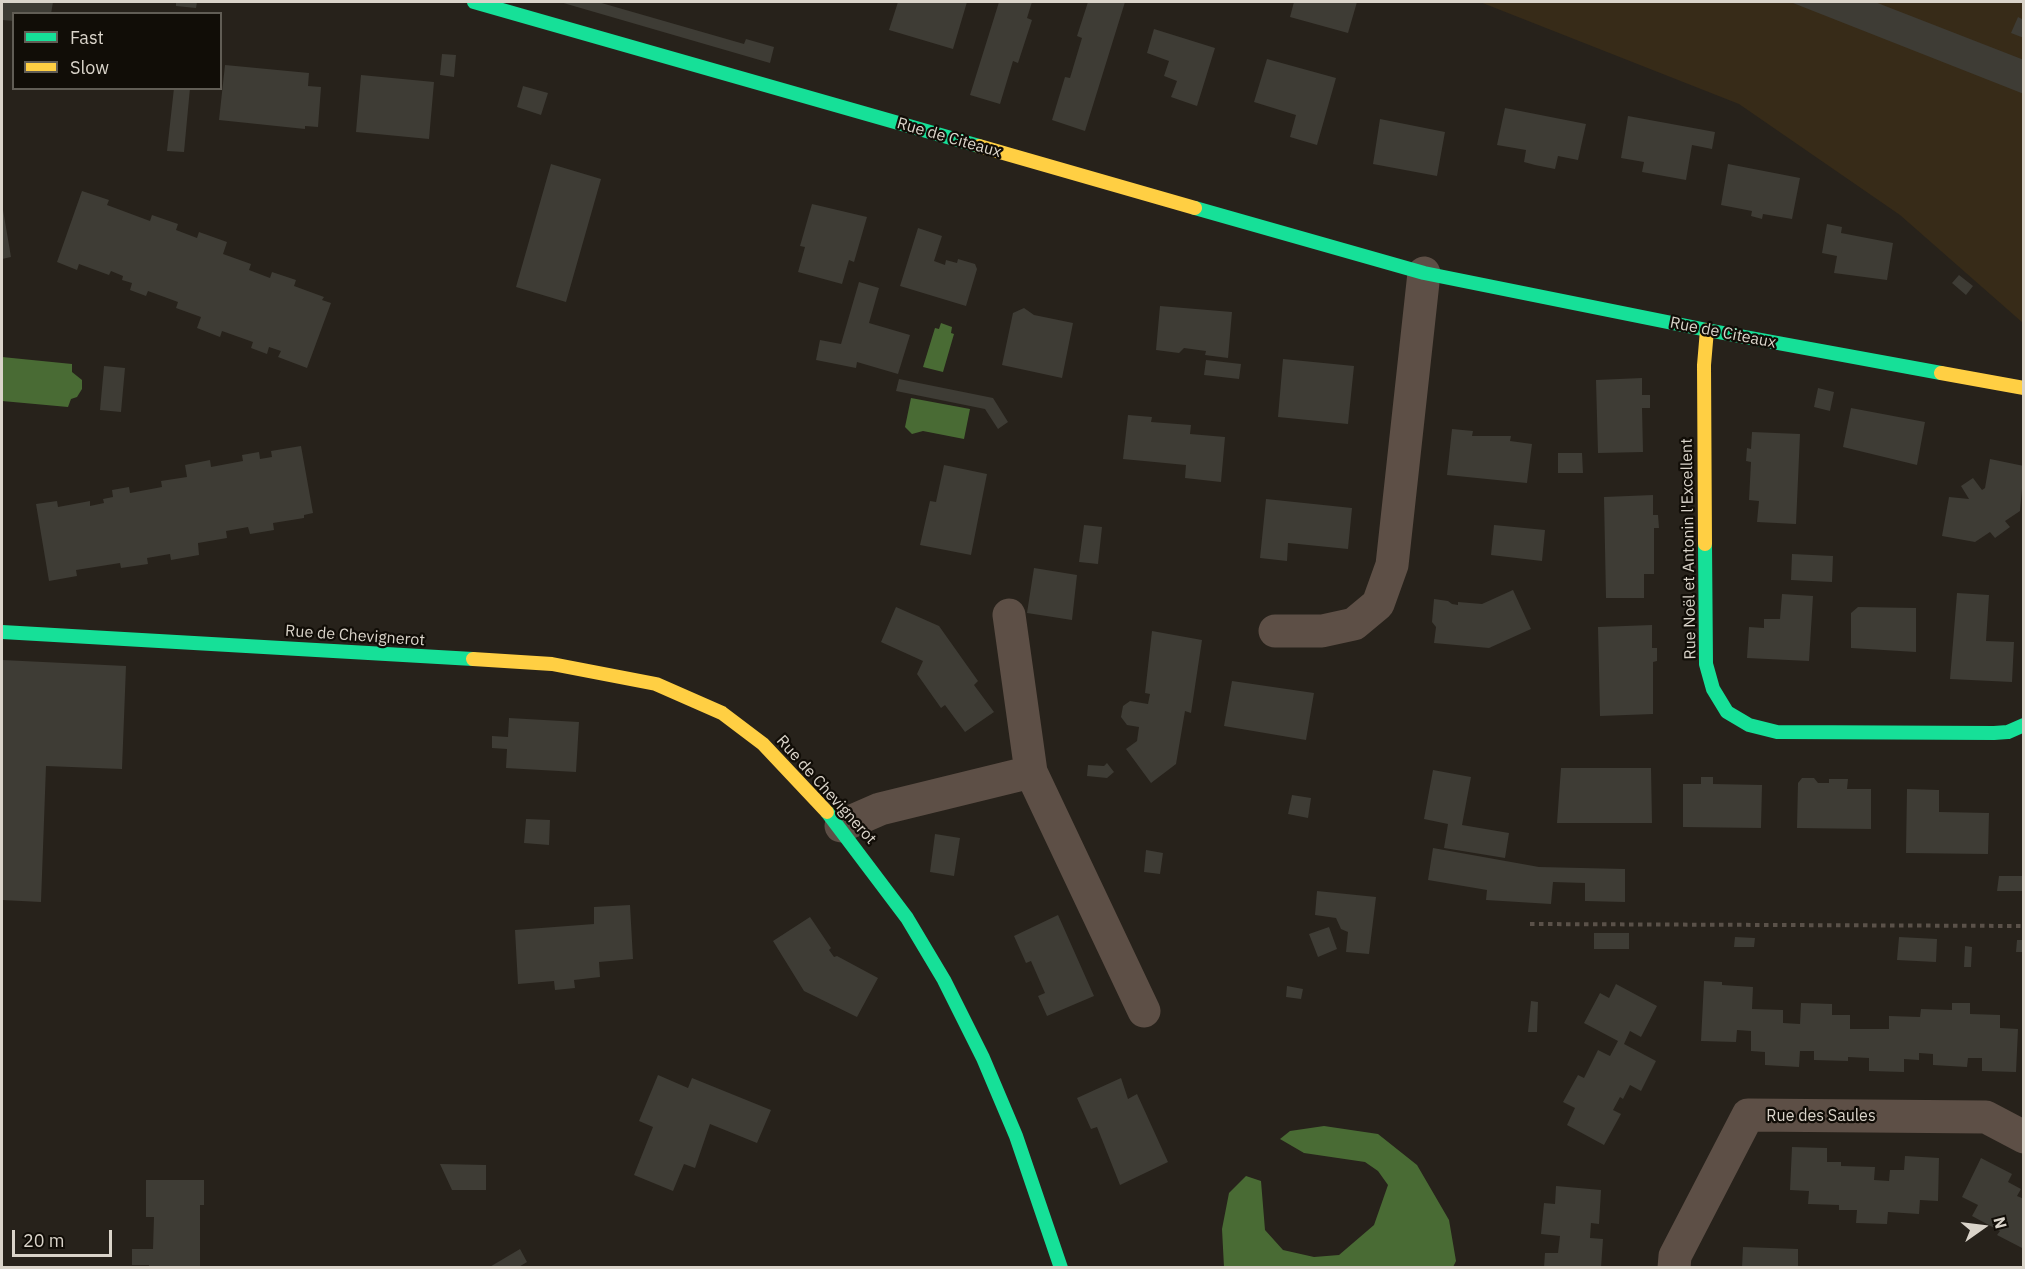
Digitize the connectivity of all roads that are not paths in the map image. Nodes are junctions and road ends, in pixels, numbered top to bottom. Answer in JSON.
{"nodes":[{"id":1,"x":474,"y":2,"type":"edge"},
{"id":2,"x":1424,"y":273,"type":"junction"},
{"id":3,"x":1707,"y":330,"type":"junction"},
{"id":4,"x":2024,"y":388,"type":"edge"},
{"id":5,"x":1009,"y":615,"type":"dead end"},
{"id":6,"x":1275,"y":631,"type":"dead end"},
{"id":7,"x":2,"y":632,"type":"edge"},
{"id":8,"x":2024,"y":725,"type":"edge"},
{"id":9,"x":1031,"y":772,"type":"junction"},
{"id":10,"x":841,"y":826,"type":"junction"},
{"id":11,"x":1144,"y":1011,"type":"dead end"},
{"id":12,"x":2024,"y":1137,"type":"edge"},
{"id":13,"x":1061,"y":1268,"type":"edge"},
{"id":14,"x":1674,"y":1268,"type":"edge"}],
"edges":[{"from":1,"to":2,"type":"street","name":"Rue de Citeaux"},
{"from":2,"to":3,"type":"street","name":"Rue de Citeaux"},
{"from":2,"to":6,"type":"street"},
{"from":3,"to":4,"type":"street","name":"Rue de Citeaux"},
{"from":3,"to":8,"type":"street","name":"Rue Noël et Antonin l'Excellent"},
{"from":5,"to":9,"type":"street"},
{"from":7,"to":10,"type":"street","name":"Rue de Chevignerot"},
{"from":9,"to":10,"type":"street"},
{"from":9,"to":11,"type":"street"},
{"from":10,"to":13,"type":"street","name":"Rue de Chevignerot"},
{"from":12,"to":14,"type":"street","name":"Rue des Saules"}]}
